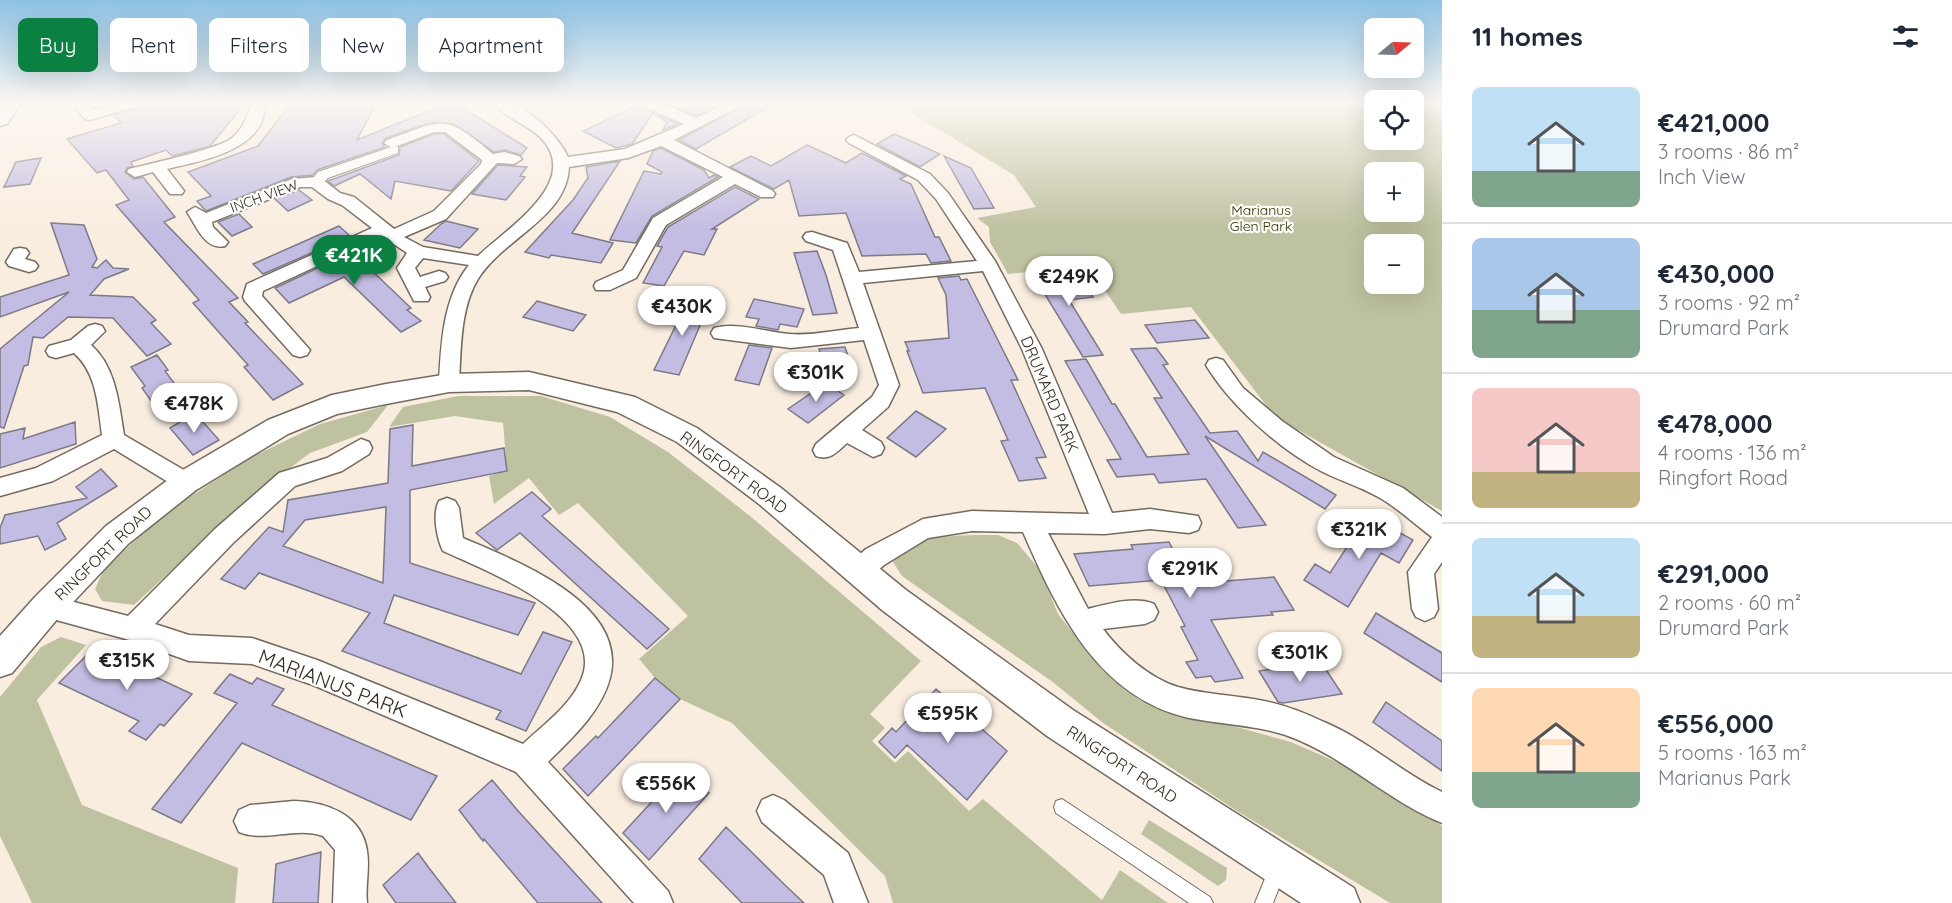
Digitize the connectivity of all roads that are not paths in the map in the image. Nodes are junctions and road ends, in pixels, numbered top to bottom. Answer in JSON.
{"nodes":[{"id":1,"x":230,"y":145,"type":"edge"},
{"id":2,"x":386,"y":145,"type":"edge"},
{"id":3,"x":472,"y":145,"type":"edge"},
{"id":4,"x":555,"y":145,"type":"edge"},
{"id":5,"x":649,"y":145,"type":"edge"},
{"id":6,"x":672,"y":145,"type":"edge"},
{"id":7,"x":864,"y":145,"type":"edge"},
{"id":8,"x":490,"y":159,"type":"junction"},
{"id":9,"x":514,"y":159,"type":"dead end"},
{"id":10,"x":562,"y":163,"type":"junction"},
{"id":11,"x":156,"y":166,"type":"junction"},
{"id":12,"x":135,"y":172,"type":"dead end"},
{"id":13,"x":733,"y":178,"type":"junction"},
{"id":14,"x":316,"y":182,"type":"junction"},
{"id":15,"x":176,"y":191,"type":"dead end"},
{"id":16,"x":767,"y":194,"type":"dead end"},
{"id":17,"x":386,"y":233,"type":"junction"},
{"id":18,"x":812,"y":237,"type":"dead end"},
{"id":19,"x":219,"y":242,"type":"dead end"},
{"id":20,"x":419,"y":252,"type":"junction"},
{"id":21,"x":482,"y":262,"type":"junction"},
{"id":22,"x":989,"y":266,"type":"junction"},
{"id":23,"x":439,"y":277,"type":"dead end"},
{"id":24,"x":852,"y":278,"type":"junction"},
{"id":25,"x":603,"y":286,"type":"dead end"},
{"id":26,"x":95,"y":331,"type":"dead end"},
{"id":27,"x":721,"y":333,"type":"dead end"},
{"id":28,"x":871,"y":333,"type":"junction"},
{"id":29,"x":78,"y":345,"type":"junction"},
{"id":30,"x":300,"y":350,"type":"dead end"},
{"id":31,"x":56,"y":351,"type":"dead end"},
{"id":32,"x":1216,"y":365,"type":"dead end"},
{"id":33,"x":449,"y":383,"type":"junction"},
{"id":34,"x":847,"y":432,"type":"junction"},
{"id":35,"x":114,"y":439,"type":"junction"},
{"id":36,"x":362,"y":448,"type":"dead end"},
{"id":37,"x":873,"y":448,"type":"dead end"},
{"id":38,"x":824,"y":450,"type":"dead end"},
{"id":39,"x":186,"y":482,"type":"junction"},
{"id":40,"x":0,"y":487,"type":"edge"},
{"id":41,"x":447,"y":508,"type":"dead end"},
{"id":42,"x":1031,"y":522,"type":"junction"},
{"id":43,"x":1105,"y":524,"type":"junction"},
{"id":44,"x":1189,"y":524,"type":"dead end"},
{"id":45,"x":1442,"y":531,"type":"edge"},
{"id":46,"x":1442,"y":542,"type":"edge"},
{"id":47,"x":859,"y":571,"type":"junction"},
{"id":48,"x":47,"y":607,"type":"junction"},
{"id":49,"x":1425,"y":609,"type":"dead end"},
{"id":50,"x":1145,"y":612,"type":"dead end"},
{"id":51,"x":1081,"y":622,"type":"junction"},
{"id":52,"x":133,"y":629,"type":"junction"},
{"id":53,"x":0,"y":661,"type":"edge"},
{"id":54,"x":527,"y":761,"type":"junction"},
{"id":55,"x":1062,"y":807,"type":"dead end"},
{"id":56,"x":1442,"y":808,"type":"edge"},
{"id":57,"x":773,"y":811,"type":"dead end"},
{"id":58,"x":250,"y":821,"type":"dead end"},
{"id":59,"x":1278,"y":866,"type":"junction"},
{"id":60,"x":350,"y":903,"type":"edge"},
{"id":61,"x":656,"y":903,"type":"edge"},
{"id":62,"x":851,"y":903,"type":"edge"},
{"id":63,"x":1204,"y":903,"type":"edge"},
{"id":64,"x":1264,"y":903,"type":"edge"},
{"id":65,"x":1339,"y":903,"type":"edge"}],
"edges":[{"from":1,"to":11,"type":"street"},
{"from":2,"to":14,"type":"street"},
{"from":3,"to":8,"type":"street"},
{"from":4,"to":10,"type":"street"},
{"from":5,"to":10,"type":"street"},
{"from":6,"to":13,"type":"street"},
{"from":7,"to":22,"type":"street","name":"DRUMARD PARK"},
{"from":8,"to":9,"type":"street"},
{"from":8,"to":17,"type":"street"},
{"from":10,"to":21,"type":"street"},
{"from":11,"to":12,"type":"street"},
{"from":11,"to":15,"type":"street"},
{"from":13,"to":16,"type":"street"},
{"from":13,"to":25,"type":"street"},
{"from":14,"to":17,"type":"street","name":"INCH VIEW"},
{"from":14,"to":19,"type":"street","name":"INCH VIEW"},
{"from":17,"to":20,"type":"street","name":"INCH VIEW"},
{"from":17,"to":30,"type":"street"},
{"from":18,"to":24,"type":"street"},
{"from":20,"to":21,"type":"street","name":"INCH VIEW"},
{"from":20,"to":23,"type":"street"},
{"from":21,"to":33,"type":"street"},
{"from":22,"to":24,"type":"street"},
{"from":22,"to":43,"type":"street","name":"DRUMARD PARK"},
{"from":24,"to":28,"type":"street"},
{"from":26,"to":29,"type":"street"},
{"from":27,"to":28,"type":"street"},
{"from":28,"to":34,"type":"street"},
{"from":29,"to":31,"type":"street"},
{"from":29,"to":35,"type":"street"},
{"from":32,"to":45,"type":"street"},
{"from":33,"to":39,"type":"street","name":"RINGFORT ROAD"},
{"from":33,"to":47,"type":"street","name":"RINGFORT ROAD"},
{"from":34,"to":37,"type":"street"},
{"from":34,"to":38,"type":"street"},
{"from":35,"to":39,"type":"street"},
{"from":35,"to":40,"type":"street"},
{"from":36,"to":52,"type":"street"},
{"from":39,"to":48,"type":"street","name":"RINGFORT ROAD"},
{"from":41,"to":54,"type":"street"},
{"from":42,"to":43,"type":"street"},
{"from":42,"to":47,"type":"street"},
{"from":42,"to":51,"type":"street"},
{"from":43,"to":44,"type":"street"},
{"from":46,"to":49,"type":"street"},
{"from":47,"to":59,"type":"street","name":"RINGFORT ROAD"},
{"from":48,"to":52,"type":"street","name":"MARIANUS PARK"},
{"from":48,"to":53,"type":"street","name":"RINGFORT ROAD"},
{"from":50,"to":51,"type":"street"},
{"from":51,"to":56,"type":"street"},
{"from":52,"to":54,"type":"street","name":"MARIANUS PARK"},
{"from":54,"to":61,"type":"street","name":"MARIANUS PARK"},
{"from":55,"to":63,"type":"lane"},
{"from":57,"to":62,"type":"street"},
{"from":58,"to":60,"type":"street"},
{"from":59,"to":64,"type":"lane"},
{"from":59,"to":65,"type":"street","name":"RINGFORT ROAD"}]}
